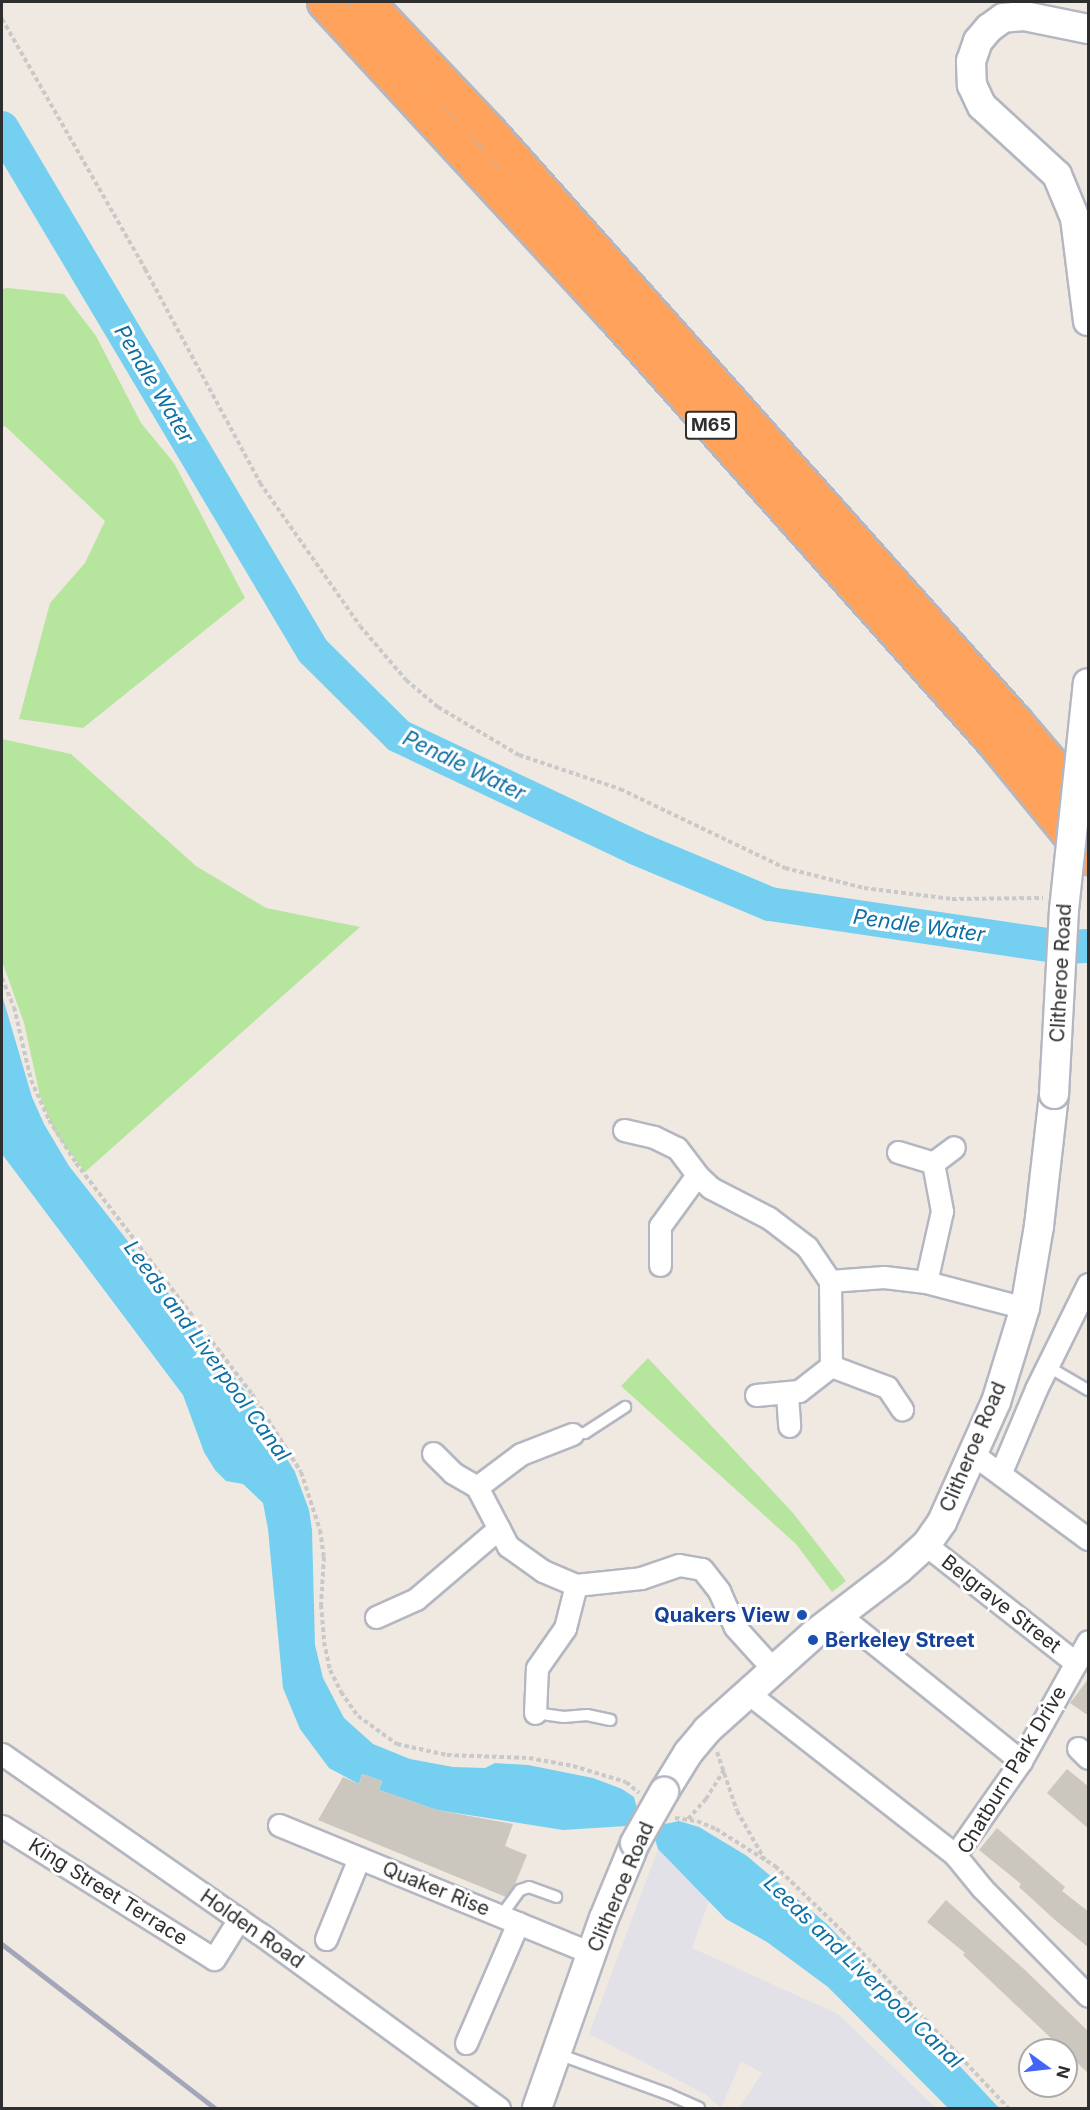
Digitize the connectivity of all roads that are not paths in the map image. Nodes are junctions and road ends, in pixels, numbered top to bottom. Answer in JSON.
{"nodes":[{"id":1,"x":324,"y":2,"type":"edge"},
{"id":2,"x":367,"y":2,"type":"edge"},
{"id":3,"x":1089,"y":29,"type":"edge"},
{"id":4,"x":1089,"y":321,"type":"edge"},
{"id":5,"x":1089,"y":683,"type":"edge"},
{"id":6,"x":1089,"y":807,"type":"edge"},
{"id":7,"x":1089,"y":857,"type":"edge"},
{"id":8,"x":624,"y":1130,"type":"dead end"},
{"id":9,"x":954,"y":1147,"type":"dead end"},
{"id":10,"x":898,"y":1152,"type":"dead end"},
{"id":11,"x":933,"y":1163,"type":"junction"},
{"id":12,"x":697,"y":1175,"type":"junction"},
{"id":13,"x":660,"y":1265,"type":"dead end"},
{"id":14,"x":830,"y":1281,"type":"junction"},
{"id":15,"x":926,"y":1282,"type":"junction"},
{"id":16,"x":1089,"y":1284,"type":"edge"},
{"id":17,"x":1025,"y":1308,"type":"junction"},
{"id":18,"x":831,"y":1366,"type":"junction"},
{"id":19,"x":1047,"y":1366,"type":"junction"},
{"id":20,"x":1089,"y":1390,"type":"edge"},
{"id":21,"x":787,"y":1394,"type":"junction"},
{"id":22,"x":756,"y":1395,"type":"dead end"},
{"id":23,"x":625,"y":1407,"type":"dead end"},
{"id":24,"x":902,"y":1409,"type":"dead end"},
{"id":25,"x":789,"y":1426,"type":"dead end"},
{"id":26,"x":572,"y":1434,"type":"joint"},
{"id":27,"x":433,"y":1453,"type":"dead end"},
{"id":28,"x":973,"y":1454,"type":"junction"},
{"id":29,"x":1001,"y":1473,"type":"junction"},
{"id":30,"x":477,"y":1487,"type":"junction"},
{"id":31,"x":499,"y":1528,"type":"junction"},
{"id":32,"x":1089,"y":1539,"type":"edge"},
{"id":33,"x":926,"y":1545,"type":"junction"},
{"id":34,"x":576,"y":1585,"type":"junction"},
{"id":35,"x":838,"y":1614,"type":"junction"},
{"id":36,"x":376,"y":1617,"type":"dead end"},
{"id":37,"x":1089,"y":1641,"type":"edge"},
{"id":38,"x":1076,"y":1663,"type":"junction"},
{"id":39,"x":773,"y":1669,"type":"junction"},
{"id":40,"x":748,"y":1693,"type":"junction"},
{"id":41,"x":535,"y":1713,"type":"joint"},
{"id":42,"x":610,"y":1720,"type":"dead end"},
{"id":43,"x":2,"y":1754,"type":"edge"},
{"id":44,"x":1021,"y":1761,"type":"junction"},
{"id":45,"x":279,"y":1825,"type":"dead end"},
{"id":46,"x":2,"y":1826,"type":"edge"},
{"id":47,"x":955,"y":1855,"type":"junction"},
{"id":48,"x":359,"y":1858,"type":"junction"},
{"id":49,"x":556,"y":1898,"type":"dead end"},
{"id":50,"x":239,"y":1919,"type":"junction"},
{"id":51,"x":509,"y":1920,"type":"junction"},
{"id":52,"x":326,"y":1940,"type":"dead end"},
{"id":53,"x":593,"y":1954,"type":"junction"},
{"id":54,"x":1089,"y":1996,"type":"edge"},
{"id":55,"x":466,"y":2043,"type":"dead end"},
{"id":56,"x":555,"y":2053,"type":"junction"},
{"id":57,"x":498,"y":2109,"type":"edge"},
{"id":58,"x":537,"y":2109,"type":"edge"},
{"id":59,"x":699,"y":2109,"type":"edge"}],
"edges":[{"from":1,"to":7,"type":"highway","number":"M65"},
{"from":2,"to":6,"type":"highway","number":"M65"},
{"from":3,"to":4,"type":"main road"},
{"from":5,"to":17,"type":"main road","name":"Clitheroe Road","bridge":true},
{"from":8,"to":12,"type":"street"},
{"from":9,"to":11,"type":"street"},
{"from":10,"to":11,"type":"street"},
{"from":11,"to":15,"type":"street"},
{"from":12,"to":13,"type":"street"},
{"from":12,"to":14,"type":"street"},
{"from":14,"to":15,"type":"street"},
{"from":14,"to":18,"type":"street"},
{"from":15,"to":17,"type":"street"},
{"from":16,"to":19,"type":"street","name":"Clitheroe Road"},
{"from":17,"to":28,"type":"main road","name":"Clitheroe Road"},
{"from":18,"to":21,"type":"street"},
{"from":18,"to":24,"type":"street"},
{"from":19,"to":20,"type":"lane"},
{"from":19,"to":29,"type":"street","name":"Clitheroe Road"},
{"from":21,"to":22,"type":"street"},
{"from":21,"to":25,"type":"street"},
{"from":23,"to":26,"type":"lane"},
{"from":26,"to":30,"type":"street"},
{"from":27,"to":30,"type":"street"},
{"from":28,"to":29,"type":"street"},
{"from":28,"to":33,"type":"main road","name":"Clitheroe Road"},
{"from":29,"to":32,"type":"street"},
{"from":30,"to":31,"type":"street"},
{"from":31,"to":34,"type":"street"},
{"from":31,"to":36,"type":"street"},
{"from":33,"to":35,"type":"main road","name":"Clitheroe Road"},
{"from":33,"to":38,"type":"street","name":"Belgrave Street"},
{"from":34,"to":39,"type":"street"},
{"from":34,"to":41,"type":"street"},
{"from":35,"to":39,"type":"main road","name":"Clitheroe Road"},
{"from":35,"to":44,"type":"street"},
{"from":37,"to":38,"type":"street","name":"Chatburn Park Drive"},
{"from":38,"to":44,"type":"street","name":"Chatburn Park Drive"},
{"from":39,"to":40,"type":"main road","name":"Clitheroe Road"},
{"from":40,"to":47,"type":"street"},
{"from":40,"to":53,"type":"main road","name":"Clitheroe Road","bridge":true},
{"from":41,"to":42,"type":"lane"},
{"from":43,"to":50,"type":"street","name":"Holden Road"},
{"from":44,"to":47,"type":"street","name":"Chatburn Park Drive"},
{"from":45,"to":48,"type":"street","name":"Quaker Rise"},
{"from":46,"to":50,"type":"street","name":"King Street Terrace"},
{"from":47,"to":54,"type":"street","name":"Chatburn Park Drive"},
{"from":48,"to":51,"type":"street","name":"Quaker Rise"},
{"from":48,"to":52,"type":"street"},
{"from":49,"to":51,"type":"lane"},
{"from":50,"to":57,"type":"street","name":"Holden Road"},
{"from":51,"to":53,"type":"street","name":"Quaker Rise"},
{"from":51,"to":55,"type":"street"},
{"from":53,"to":56,"type":"main road","name":"Clitheroe Road"},
{"from":56,"to":58,"type":"main road","name":"Clitheroe Road"},
{"from":56,"to":59,"type":"lane"}]}
